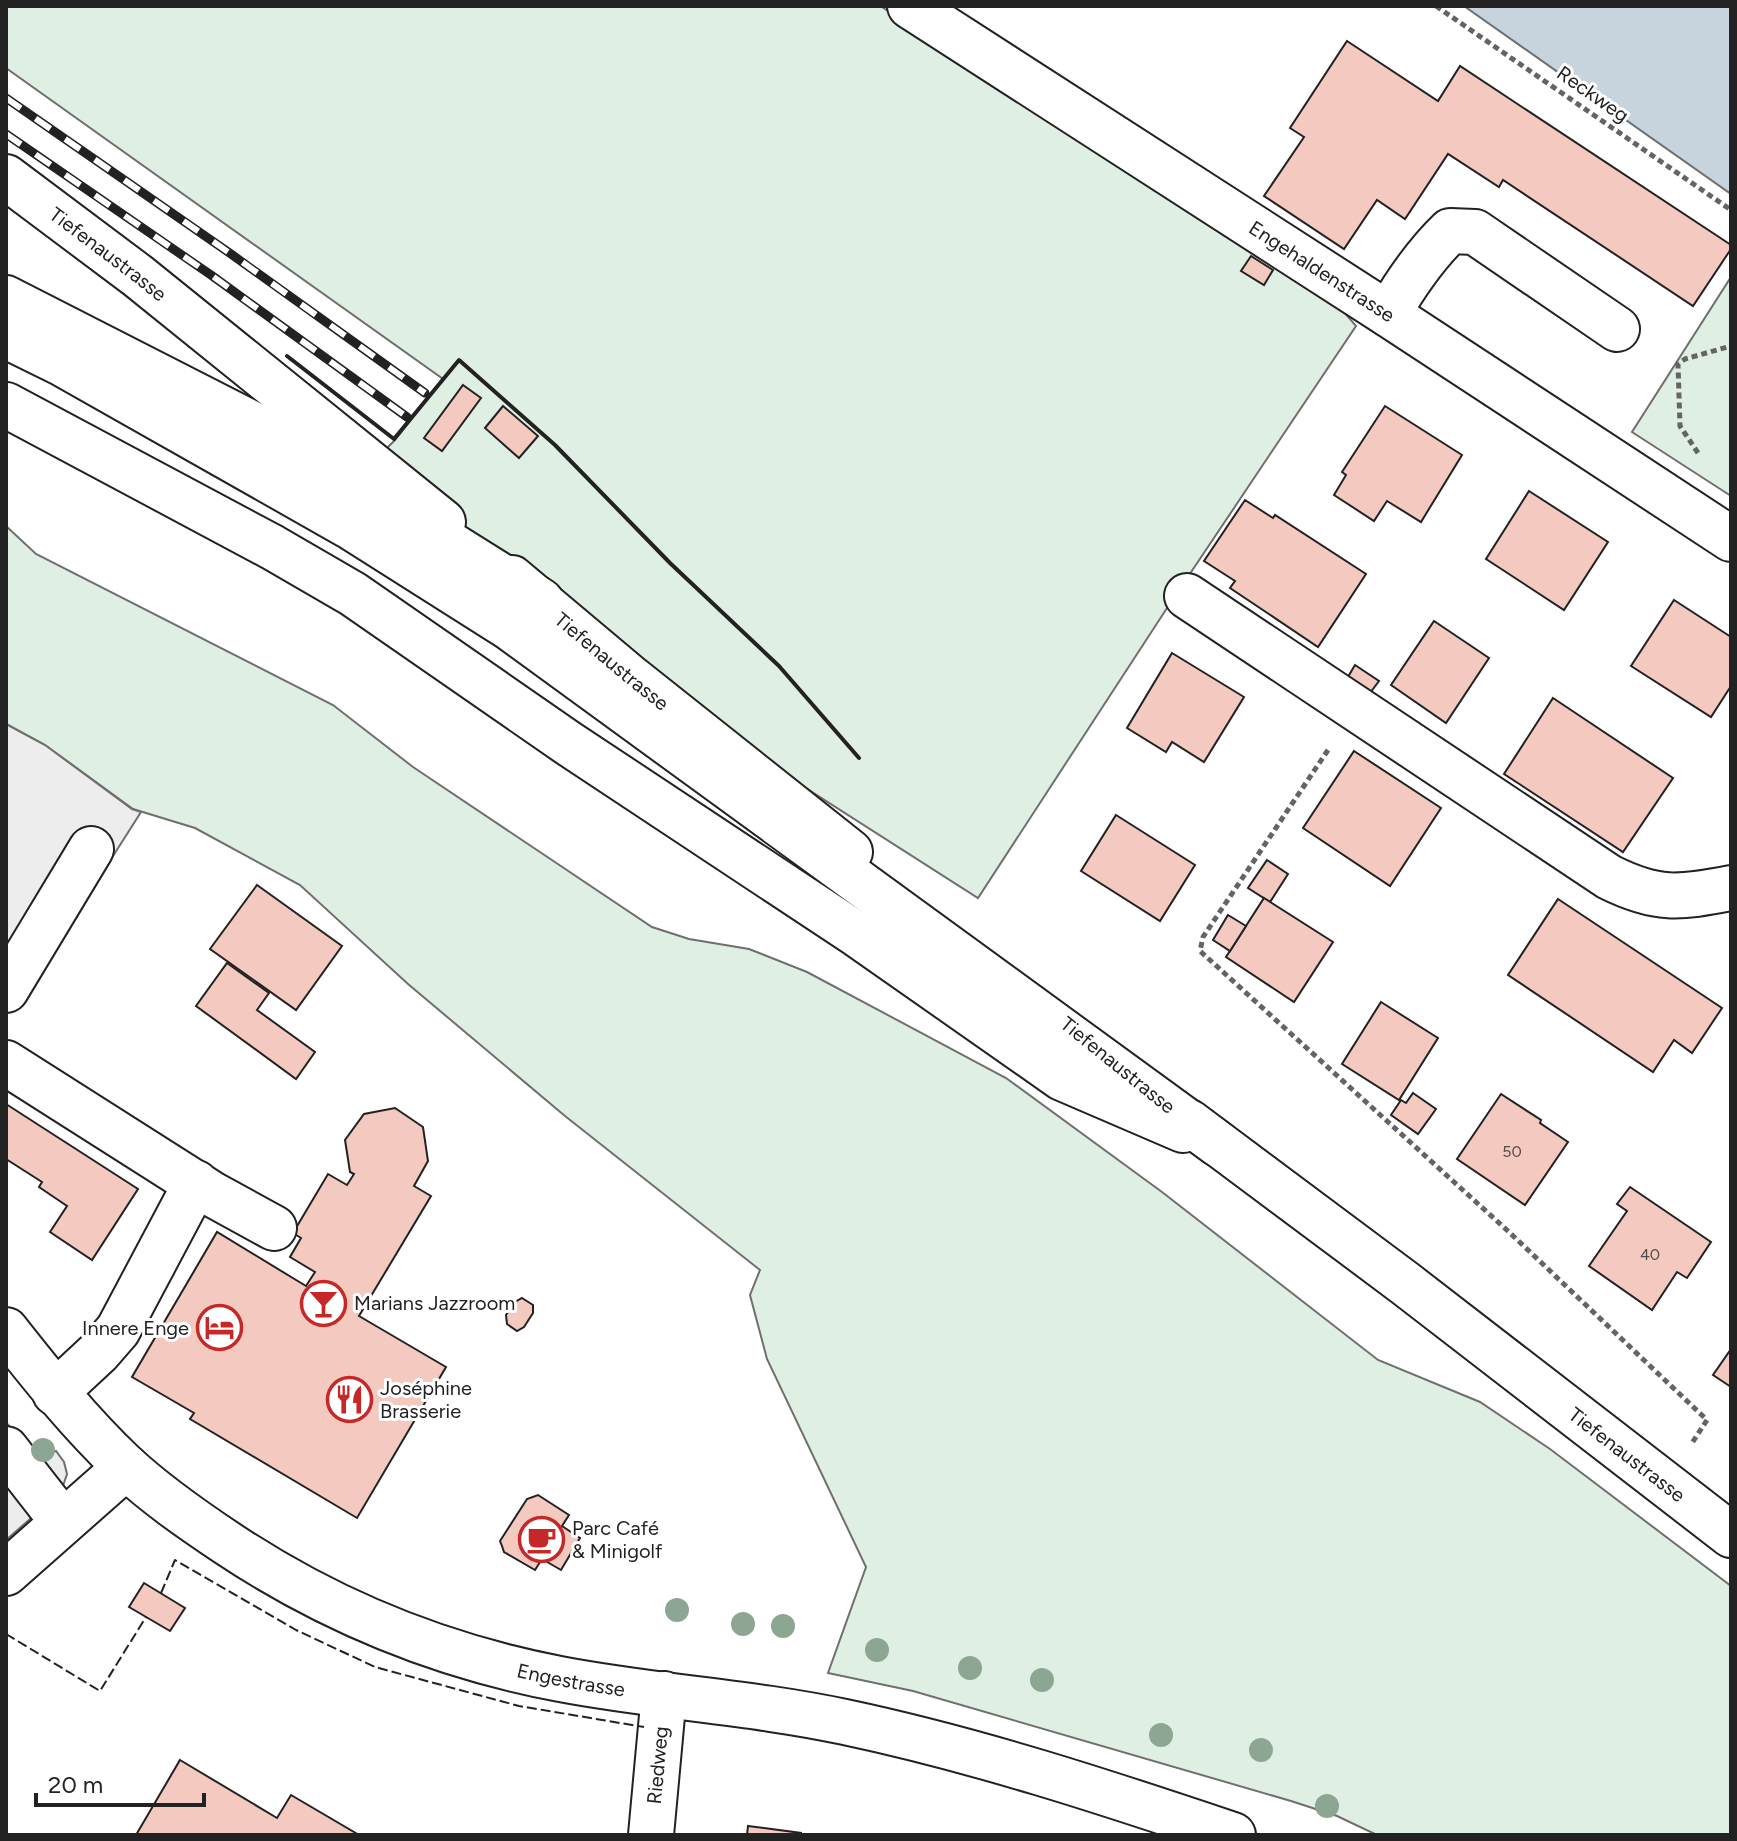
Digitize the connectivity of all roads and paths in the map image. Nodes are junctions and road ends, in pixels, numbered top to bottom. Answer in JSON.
{"nodes":[{"id":1,"x":910,"y":6,"type":"edge"},
{"id":2,"x":1436,"y":6,"type":"edge"},
{"id":3,"x":6,"y":177,"type":"edge"},
{"id":4,"x":1731,"y":210,"type":"edge"},
{"id":5,"x":6,"y":298,"type":"edge"},
{"id":6,"x":1388,"y":314,"type":"junction"},
{"id":7,"x":1617,"y":329,"type":"dead end"},
{"id":8,"x":6,"y":336,"type":"edge"},
{"id":9,"x":1731,"y":346,"type":"edge"},
{"id":10,"x":6,"y":405,"type":"edge"},
{"id":11,"x":1700,"y":456,"type":"dead end"},
{"id":12,"x":1731,"y":539,"type":"edge"},
{"id":13,"x":1187,"y":596,"type":"dead end"},
{"id":14,"x":541,"y":601,"type":"junction"},
{"id":15,"x":1330,"y":747,"type":"dead end"},
{"id":16,"x":91,"y":849,"type":"dead end"},
{"id":17,"x":1731,"y":888,"type":"edge"},
{"id":18,"x":6,"y":990,"type":"edge"},
{"id":19,"x":6,"y":1063,"type":"edge"},
{"id":20,"x":1218,"y":1144,"type":"junction"},
{"id":21,"x":196,"y":1183,"type":"junction"},
{"id":22,"x":274,"y":1228,"type":"dead end"},
{"id":23,"x":6,"y":1330,"type":"edge"},
{"id":24,"x":55,"y":1393,"type":"junction"},
{"id":25,"x":6,"y":1449,"type":"edge"},
{"id":26,"x":126,"y":1467,"type":"junction"},
{"id":27,"x":1665,"y":1485,"type":"junction"},
{"id":28,"x":63,"y":1522,"type":"junction"},
{"id":29,"x":1731,"y":1535,"type":"edge"},
{"id":30,"x":6,"y":1573,"type":"edge"},
{"id":31,"x":664,"y":1694,"type":"junction"},
{"id":32,"x":651,"y":1835,"type":"edge"},
{"id":33,"x":1233,"y":1835,"type":"edge"}],
"edges":[{"from":1,"to":6,"type":"main road","name":"Engehaldenstrasse"},
{"from":2,"to":4,"type":"path","name":"Reckweg"},
{"from":3,"to":14,"type":"main road","name":"Tiefenaustrasse"},
{"from":5,"to":14,"type":"main road"},
{"from":6,"to":7,"type":"main road"},
{"from":6,"to":12,"type":"main road","name":"Engehaldenstrasse"},
{"from":8,"to":20,"type":"main road"},
{"from":9,"to":11,"type":"path"},
{"from":10,"to":20,"type":"main road","name":"Tiefenaustrasse"},
{"from":13,"to":17,"type":"main road"},
{"from":14,"to":20,"type":"main road","name":"Tiefenaustrasse"},
{"from":15,"to":27,"type":"path"},
{"from":16,"to":18,"type":"main road"},
{"from":19,"to":21,"type":"main road"},
{"from":20,"to":27,"type":"main road","name":"Tiefenaustrasse"},
{"from":21,"to":22,"type":"main road"},
{"from":21,"to":24,"type":"main road"},
{"from":23,"to":24,"type":"main road","name":"Engestrasse"},
{"from":24,"to":26,"type":"main road","name":"Engestrasse"},
{"from":25,"to":28,"type":"main road"},
{"from":26,"to":28,"type":"main road"},
{"from":26,"to":31,"type":"main road","name":"Engestrasse"},
{"from":27,"to":29,"type":"main road","name":"Tiefenaustrasse"},
{"from":28,"to":30,"type":"main road"},
{"from":31,"to":32,"type":"main road","name":"Riedweg"},
{"from":31,"to":33,"type":"main road","name":"Engestrasse"}]}
